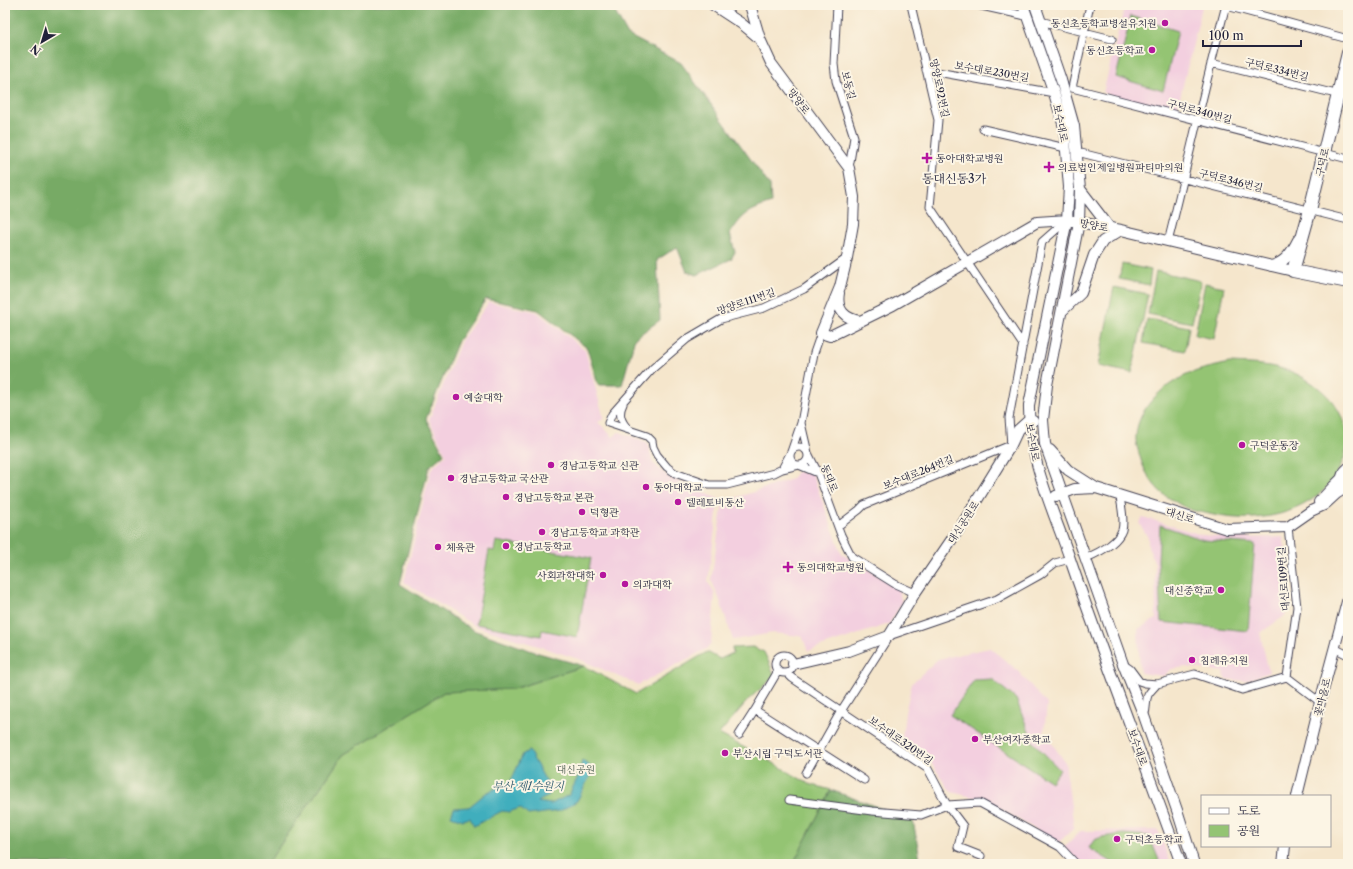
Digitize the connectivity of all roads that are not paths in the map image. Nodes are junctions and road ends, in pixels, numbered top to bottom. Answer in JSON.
{"nodes":[{"id":1,"x":713,"y":5,"type":"edge"},
{"id":2,"x":750,"y":5,"type":"edge"},
{"id":3,"x":837,"y":5,"type":"edge"},
{"id":4,"x":911,"y":5,"type":"edge"},
{"id":5,"x":977,"y":5,"type":"edge"},
{"id":6,"x":1022,"y":5,"type":"edge"},
{"id":7,"x":1035,"y":5,"type":"edge"},
{"id":8,"x":1090,"y":5,"type":"edge"},
{"id":9,"x":1225,"y":5,"type":"edge"},
{"id":10,"x":1026,"y":16,"type":"junction"},
{"id":11,"x":1040,"y":21,"type":"junction"},
{"id":12,"x":1083,"y":32,"type":"junction"},
{"id":13,"x":760,"y":39,"type":"junction"},
{"id":14,"x":1112,"y":39,"type":"dead end"},
{"id":15,"x":1348,"y":39,"type":"edge"},
{"id":16,"x":1348,"y":53,"type":"edge"},
{"id":17,"x":1211,"y":63,"type":"junction"},
{"id":18,"x":926,"y":70,"type":"junction"},
{"id":19,"x":1060,"y":80,"type":"junction"},
{"id":20,"x":1050,"y":83,"type":"junction"},
{"id":21,"x":1063,"y":91,"type":"junction"},
{"id":22,"x":1343,"y":96,"type":"edge"},
{"id":23,"x":1198,"y":120,"type":"junction"},
{"id":24,"x":983,"y":129,"type":"dead end"},
{"id":25,"x":1066,"y":148,"type":"junction"},
{"id":26,"x":1077,"y":152,"type":"junction"},
{"id":27,"x":1324,"y":154,"type":"junction"},
{"id":28,"x":1348,"y":160,"type":"edge"},
{"id":29,"x":849,"y":168,"type":"junction"},
{"id":30,"x":1184,"y":179,"type":"junction"},
{"id":31,"x":1080,"y":189,"type":"junction"},
{"id":32,"x":1310,"y":210,"type":"junction"},
{"id":33,"x":1067,"y":220,"type":"junction"},
{"id":34,"x":1348,"y":220,"type":"edge"},
{"id":35,"x":1079,"y":222,"type":"junction"},
{"id":36,"x":1110,"y":228,"type":"junction"},
{"id":37,"x":1121,"y":230,"type":"junction"},
{"id":38,"x":1304,"y":230,"type":"junction"},
{"id":39,"x":1168,"y":242,"type":"junction"},
{"id":40,"x":847,"y":258,"type":"junction"},
{"id":41,"x":967,"y":262,"type":"junction"},
{"id":42,"x":1271,"y":266,"type":"junction"},
{"id":43,"x":1293,"y":271,"type":"junction"},
{"id":44,"x":1348,"y":282,"type":"edge"},
{"id":45,"x":840,"y":287,"type":"junction"},
{"id":46,"x":1062,"y":311,"type":"junction"},
{"id":47,"x":861,"y":321,"type":"junction"},
{"id":48,"x":821,"y":333,"type":"junction"},
{"id":49,"x":1023,"y":345,"type":"junction"},
{"id":50,"x":624,"y":401,"type":"junction"},
{"id":51,"x":1043,"y":420,"type":"junction"},
{"id":52,"x":1028,"y":421,"type":"junction"},
{"id":53,"x":801,"y":423,"type":"junction"},
{"id":54,"x":628,"y":429,"type":"junction"},
{"id":55,"x":1045,"y":444,"type":"junction"},
{"id":56,"x":1011,"y":445,"type":"junction"},
{"id":57,"x":792,"y":452,"type":"junction"},
{"id":58,"x":808,"y":452,"type":"junction"},
{"id":59,"x":799,"y":465,"type":"junction"},
{"id":60,"x":1348,"y":468,"type":"edge"},
{"id":61,"x":782,"y":469,"type":"junction"},
{"id":62,"x":818,"y":473,"type":"junction"},
{"id":63,"x":1344,"y":487,"type":"edge"},
{"id":64,"x":1096,"y":488,"type":"junction"},
{"id":65,"x":1062,"y":493,"type":"junction"},
{"id":66,"x":1120,"y":496,"type":"junction"},
{"id":67,"x":1049,"y":499,"type":"junction"},
{"id":68,"x":838,"y":526,"type":"junction"},
{"id":69,"x":1288,"y":527,"type":"junction"},
{"id":70,"x":1086,"y":558,"type":"junction"},
{"id":71,"x":1070,"y":559,"type":"junction"},
{"id":72,"x":915,"y":594,"type":"junction"},
{"id":73,"x":1348,"y":598,"type":"edge"},
{"id":74,"x":889,"y":636,"type":"junction"},
{"id":75,"x":1334,"y":648,"type":"junction"},
{"id":76,"x":1348,"y":655,"type":"edge"},
{"id":77,"x":793,"y":664,"type":"junction"},
{"id":78,"x":1123,"y":664,"type":"junction"},
{"id":79,"x":778,"y":671,"type":"junction"},
{"id":80,"x":787,"y":673,"type":"junction"},
{"id":81,"x":1287,"y":677,"type":"junction"},
{"id":82,"x":1157,"y":684,"type":"junction"},
{"id":83,"x":1320,"y":702,"type":"junction"},
{"id":84,"x":755,"y":710,"type":"junction"},
{"id":85,"x":841,"y":711,"type":"junction"},
{"id":86,"x":1144,"y":716,"type":"junction"},
{"id":87,"x":739,"y":735,"type":"dead end"},
{"id":88,"x":819,"y":751,"type":"junction"},
{"id":89,"x":806,"y":773,"type":"dead end"},
{"id":90,"x":864,"y":780,"type":"dead end"},
{"id":91,"x":1297,"y":795,"type":"edge"},
{"id":92,"x":788,"y":800,"type":"dead end"},
{"id":93,"x":947,"y":805,"type":"junction"},
{"id":94,"x":1285,"y":847,"type":"edge"},
{"id":95,"x":982,"y":856,"type":"dead end"},
{"id":96,"x":1076,"y":864,"type":"edge"},
{"id":97,"x":1181,"y":864,"type":"edge"},
{"id":98,"x":1194,"y":864,"type":"edge"},
{"id":99,"x":1283,"y":864,"type":"edge"}],
"edges":[{"from":1,"to":13,"type":"main road"},
{"from":2,"to":13,"type":"main road","name":"망양로"},
{"from":3,"to":29,"type":"street","name":"보동길"},
{"from":4,"to":18,"type":"street","name":"망양로92번길"},
{"from":5,"to":10,"type":"street"},
{"from":6,"to":10,"type":"main road","name":"보수대로"},
{"from":7,"to":11,"type":"main road","name":"보수대로"},
{"from":8,"to":12,"type":"street"},
{"from":9,"to":15,"type":"street"},
{"from":9,"to":17,"type":"street"},
{"from":10,"to":20,"type":"main road","name":"보수대로"},
{"from":11,"to":12,"type":"street"},
{"from":11,"to":19,"type":"main road","name":"보수대로"},
{"from":12,"to":14,"type":"street"},
{"from":12,"to":21,"type":"street"},
{"from":13,"to":29,"type":"main road","name":"망양로"},
{"from":16,"to":22,"type":"main road","name":"구덕로"},
{"from":17,"to":22,"type":"street","name":"구덕로334번길"},
{"from":17,"to":23,"type":"street"},
{"from":18,"to":21,"type":"street","name":"보수대로230번길"},
{"from":18,"to":41,"type":"street","name":"망양로92번길"},
{"from":19,"to":20,"type":"main road"},
{"from":19,"to":21,"type":"main road","name":"보수대로"},
{"from":20,"to":21,"type":"main road","name":"보수대로"},
{"from":21,"to":23,"type":"street","name":"구덕로340번길"},
{"from":21,"to":25,"type":"main road","name":"보수대로"},
{"from":21,"to":26,"type":"main road","name":"보수대로"},
{"from":22,"to":27,"type":"main road","name":"구덕로"},
{"from":23,"to":27,"type":"street","name":"구덕로340번길"},
{"from":23,"to":30,"type":"street"},
{"from":24,"to":25,"type":"street"},
{"from":25,"to":33,"type":"main road","name":"보수대로"},
{"from":26,"to":30,"type":"street","name":"구덕로346번길"},
{"from":26,"to":31,"type":"main road","name":"보수대로"},
{"from":27,"to":28,"type":"street","name":"구덕로340번길"},
{"from":27,"to":32,"type":"main road","name":"구덕로"},
{"from":29,"to":40,"type":"main road","name":"망양로"},
{"from":30,"to":32,"type":"street","name":"구덕로346번길"},
{"from":30,"to":39,"type":"street"},
{"from":31,"to":35,"type":"main road","name":"보수대로"},
{"from":31,"to":36,"type":"main road"},
{"from":32,"to":34,"type":"street","name":"구덕로346번길"},
{"from":32,"to":38,"type":"main road","name":"구덕로"},
{"from":33,"to":35,"type":"main road","name":"망양로"},
{"from":33,"to":41,"type":"main road","name":"망양로"},
{"from":33,"to":49,"type":"street"},
{"from":33,"to":52,"type":"main road","name":"보수대로"},
{"from":35,"to":36,"type":"main road","name":"망양로"},
{"from":35,"to":46,"type":"main road","name":"보수대로"},
{"from":36,"to":37,"type":"main road","name":"망양로"},
{"from":37,"to":39,"type":"main road","name":"망양로"},
{"from":37,"to":46,"type":"main road"},
{"from":38,"to":42,"type":"main road"},
{"from":38,"to":43,"type":"main road","name":"구덕로"},
{"from":39,"to":42,"type":"main road","name":"망양로"},
{"from":40,"to":45,"type":"main road","name":"망양로"},
{"from":40,"to":50,"type":"street","name":"망양로111번길"},
{"from":41,"to":47,"type":"main road","name":"망양로"},
{"from":41,"to":49,"type":"street"},
{"from":42,"to":43,"type":"main road","name":"망양로"},
{"from":43,"to":44,"type":"main road","name":"망양로"},
{"from":45,"to":47,"type":"main road","name":"망양로"},
{"from":45,"to":48,"type":"main road","name":"망양로"},
{"from":46,"to":51,"type":"main road","name":"보수대로"},
{"from":47,"to":48,"type":"main road","name":"망양로"},
{"from":48,"to":53,"type":"street","name":"동대로"},
{"from":49,"to":56,"type":"street"},
{"from":50,"to":54,"type":"street"},
{"from":50,"to":54,"type":"street","name":"망양로111번길"},
{"from":51,"to":52,"type":"main road"},
{"from":51,"to":55,"type":"main road","name":"보수대로"},
{"from":52,"to":56,"type":"main road","name":"대신공원로"},
{"from":52,"to":67,"type":"main road","name":"보수대로"},
{"from":53,"to":57,"type":"street"},
{"from":53,"to":58,"type":"street","name":"동대로"},
{"from":54,"to":61,"type":"street"},
{"from":55,"to":64,"type":"main road"},
{"from":55,"to":65,"type":"main road","name":"보수대로"},
{"from":56,"to":68,"type":"street","name":"보수대로264번길"},
{"from":56,"to":72,"type":"main road","name":"대신공원로"},
{"from":57,"to":58,"type":"street"},
{"from":57,"to":59,"type":"street"},
{"from":57,"to":61,"type":"street"},
{"from":58,"to":59,"type":"street"},
{"from":58,"to":62,"type":"street","name":"동대로"},
{"from":59,"to":61,"type":"street"},
{"from":59,"to":62,"type":"street"},
{"from":60,"to":63,"type":"main road"},
{"from":62,"to":68,"type":"street","name":"동대로"},
{"from":63,"to":69,"type":"main road"},
{"from":64,"to":65,"type":"main road","name":"대신로"},
{"from":64,"to":66,"type":"main road","name":"대신로"},
{"from":65,"to":67,"type":"main road","name":"대신로"},
{"from":65,"to":70,"type":"main road","name":"보수대로"},
{"from":66,"to":69,"type":"main road","name":"대신로"},
{"from":66,"to":70,"type":"street"},
{"from":67,"to":71,"type":"main road","name":"보수대로"},
{"from":68,"to":72,"type":"street","name":"동대로"},
{"from":69,"to":81,"type":"street","name":"대신로109번길"},
{"from":70,"to":78,"type":"main road","name":"보수대로"},
{"from":71,"to":74,"type":"street"},
{"from":71,"to":97,"type":"main road","name":"보수대로"},
{"from":72,"to":74,"type":"main road","name":"대신공원로"},
{"from":73,"to":75,"type":"main road","name":"꽃마을로"},
{"from":74,"to":77,"type":"main road"},
{"from":74,"to":85,"type":"street","name":"대신공원로"},
{"from":75,"to":76,"type":"street"},
{"from":75,"to":83,"type":"main road","name":"꽃마을로"},
{"from":77,"to":79,"type":"street"},
{"from":77,"to":80,"type":"street"},
{"from":78,"to":82,"type":"street"},
{"from":78,"to":86,"type":"main road","name":"보수대로"},
{"from":79,"to":80,"type":"street"},
{"from":79,"to":84,"type":"street"},
{"from":80,"to":85,"type":"street","name":"보수대로320번길"},
{"from":81,"to":82,"type":"street"},
{"from":81,"to":83,"type":"street"},
{"from":82,"to":86,"type":"street"},
{"from":83,"to":91,"type":"main road","name":"꽃마을로"},
{"from":84,"to":87,"type":"street"},
{"from":84,"to":88,"type":"street"},
{"from":85,"to":88,"type":"street","name":"대신공원로"},
{"from":85,"to":93,"type":"street","name":"보수대로320번길"},
{"from":86,"to":98,"type":"main road","name":"보수대로"},
{"from":88,"to":89,"type":"street","name":"대신공원로"},
{"from":88,"to":90,"type":"street"},
{"from":92,"to":93,"type":"street"},
{"from":93,"to":95,"type":"street","name":"보수대로320번길"},
{"from":93,"to":96,"type":"street"},
{"from":94,"to":99,"type":"main road"}]}
